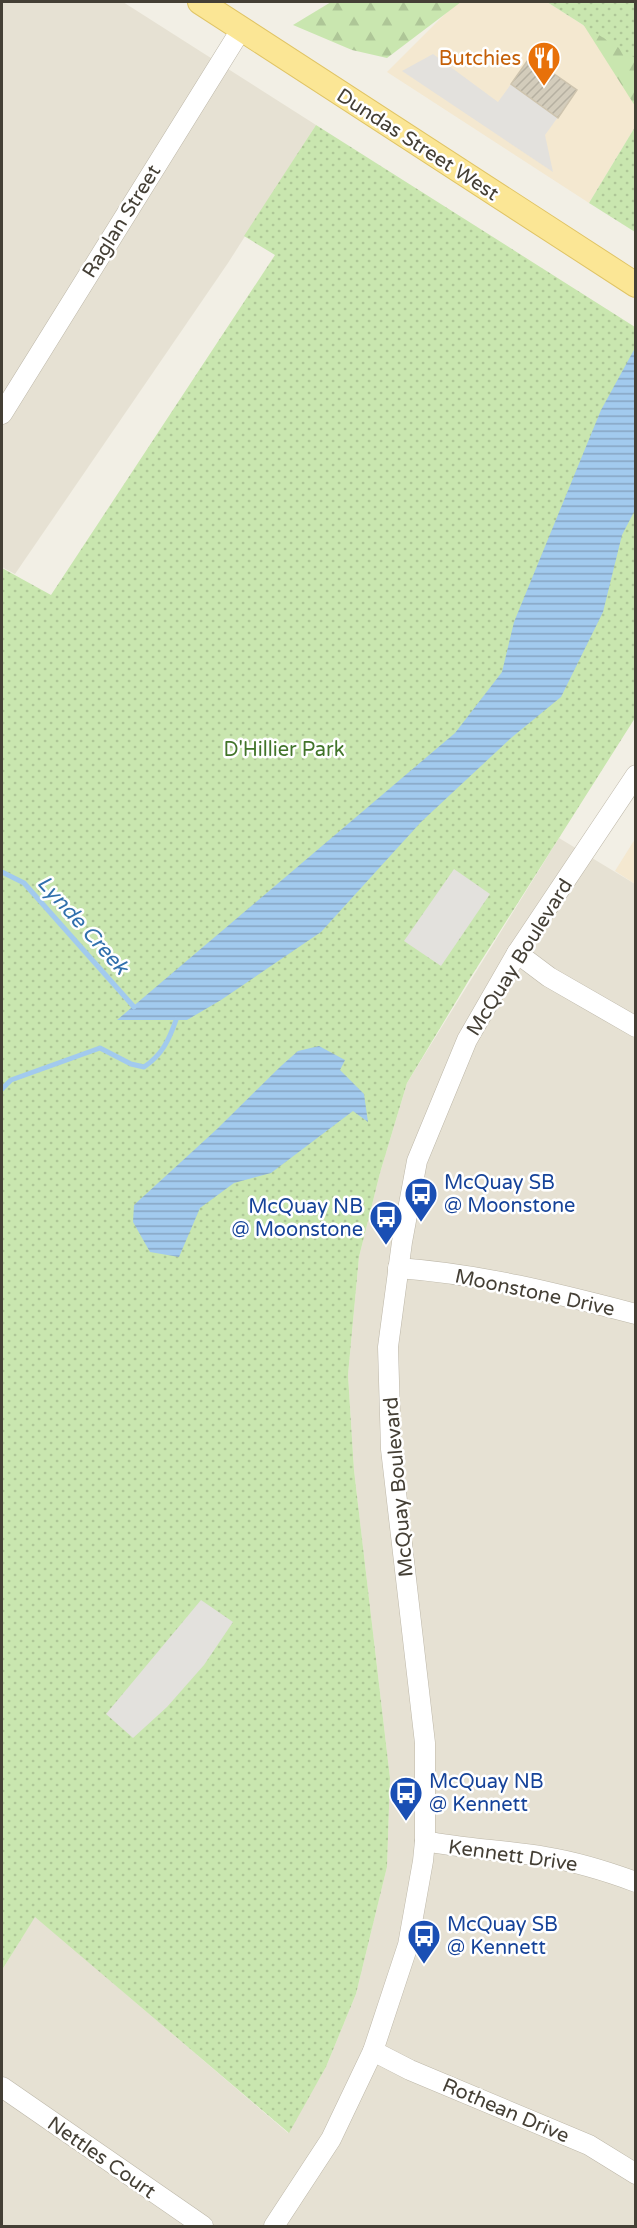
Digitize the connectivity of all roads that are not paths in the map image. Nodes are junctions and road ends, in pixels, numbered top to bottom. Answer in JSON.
{"nodes":[{"id":1,"x":200,"y":2,"type":"edge"},
{"id":2,"x":242,"y":28,"type":"junction"},
{"id":3,"x":636,"y":285,"type":"edge"},
{"id":4,"x":2,"y":414,"type":"edge"},
{"id":5,"x":636,"y":775,"type":"edge"},
{"id":6,"x":517,"y":953,"type":"junction"},
{"id":7,"x":636,"y":1027,"type":"edge"},
{"id":8,"x":398,"y":1268,"type":"junction"},
{"id":9,"x":636,"y":1314,"type":"edge"},
{"id":10,"x":425,"y":1840,"type":"junction"},
{"id":11,"x":636,"y":1882,"type":"edge"},
{"id":12,"x":373,"y":2051,"type":"junction"},
{"id":13,"x":2,"y":2086,"type":"edge"},
{"id":14,"x":636,"y":2174,"type":"edge"},
{"id":15,"x":203,"y":2226,"type":"edge"},
{"id":16,"x":274,"y":2226,"type":"edge"}],
"edges":[{"from":1,"to":2,"type":"main road","name":"Dundas Street West"},
{"from":2,"to":3,"type":"main road","name":"Dundas Street West"},
{"from":2,"to":4,"type":"street","name":"Raglan Street"},
{"from":5,"to":6,"type":"street","name":"McQuay Boulevard"},
{"from":6,"to":7,"type":"street"},
{"from":6,"to":8,"type":"street","name":"McQuay Boulevard"},
{"from":8,"to":9,"type":"street","name":"Moonstone Drive"},
{"from":8,"to":10,"type":"street","name":"McQuay Boulevard"},
{"from":10,"to":11,"type":"street","name":"Kennett Drive"},
{"from":10,"to":12,"type":"street","name":"McQuay Boulevard"},
{"from":12,"to":14,"type":"street","name":"Rothean Drive"},
{"from":12,"to":16,"type":"street","name":"McQuay Boulevard"},
{"from":13,"to":15,"type":"street","name":"Nettles Court"}]}
